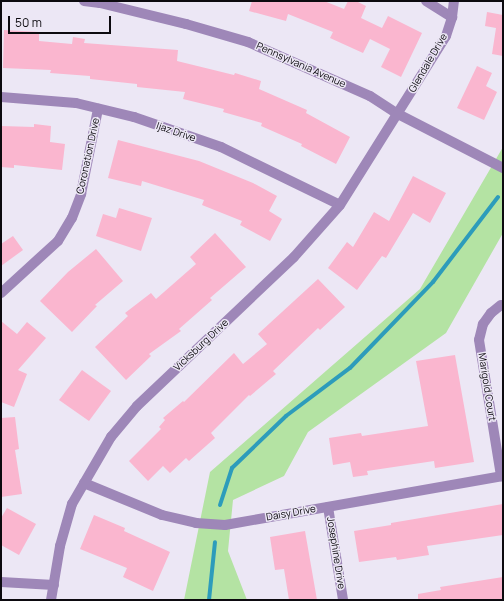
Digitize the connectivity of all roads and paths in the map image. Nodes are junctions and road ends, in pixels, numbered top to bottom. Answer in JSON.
{"nodes":[{"id":1,"x":84,"y":1,"type":"edge"},
{"id":2,"x":426,"y":1,"type":"edge"},
{"id":3,"x":454,"y":1,"type":"edge"},
{"id":4,"x":452,"y":16,"type":"junction"},
{"id":5,"x":1,"y":97,"type":"edge"},
{"id":6,"x":98,"y":108,"type":"junction"},
{"id":7,"x":398,"y":114,"type":"junction"},
{"id":8,"x":503,"y":168,"type":"edge"},
{"id":9,"x":340,"y":205,"type":"junction"},
{"id":10,"x":1,"y":293,"type":"edge"},
{"id":11,"x":501,"y":305,"type":"dead end"},
{"id":12,"x":502,"y":476,"type":"edge"},
{"id":13,"x":84,"y":483,"type":"junction"},
{"id":14,"x":328,"y":507,"type":"junction"},
{"id":15,"x":1,"y":582,"type":"edge"},
{"id":16,"x":54,"y":585,"type":"junction"},
{"id":17,"x":51,"y":600,"type":"edge"},
{"id":18,"x":344,"y":600,"type":"edge"}],
"edges":[{"from":1,"to":7,"type":"street","name":"Pennsylvania Avenue"},
{"from":2,"to":4,"type":"street"},
{"from":3,"to":4,"type":"street"},
{"from":4,"to":7,"type":"street","name":"Glendale Drive"},
{"from":5,"to":6,"type":"street","name":"Ijaz Drive"},
{"from":6,"to":9,"type":"street","name":"Ijaz Drive"},
{"from":6,"to":10,"type":"street","name":"Coronation Drive"},
{"from":7,"to":8,"type":"street","name":"Pennsylvania Avenue"},
{"from":7,"to":9,"type":"street","name":"Vicksburg Drive"},
{"from":9,"to":13,"type":"street","name":"Vicksburg Drive"},
{"from":11,"to":12,"type":"street","name":"Marigold Court"},
{"from":12,"to":14,"type":"street","name":"Daisy Drive"},
{"from":13,"to":14,"type":"street","name":"Daisy Drive"},
{"from":13,"to":16,"type":"street","name":"Vicksburg Drive"},
{"from":14,"to":18,"type":"street","name":"Josephine Drive"},
{"from":15,"to":16,"type":"street"},
{"from":16,"to":17,"type":"street","name":"Vicksburg Drive"}]}
